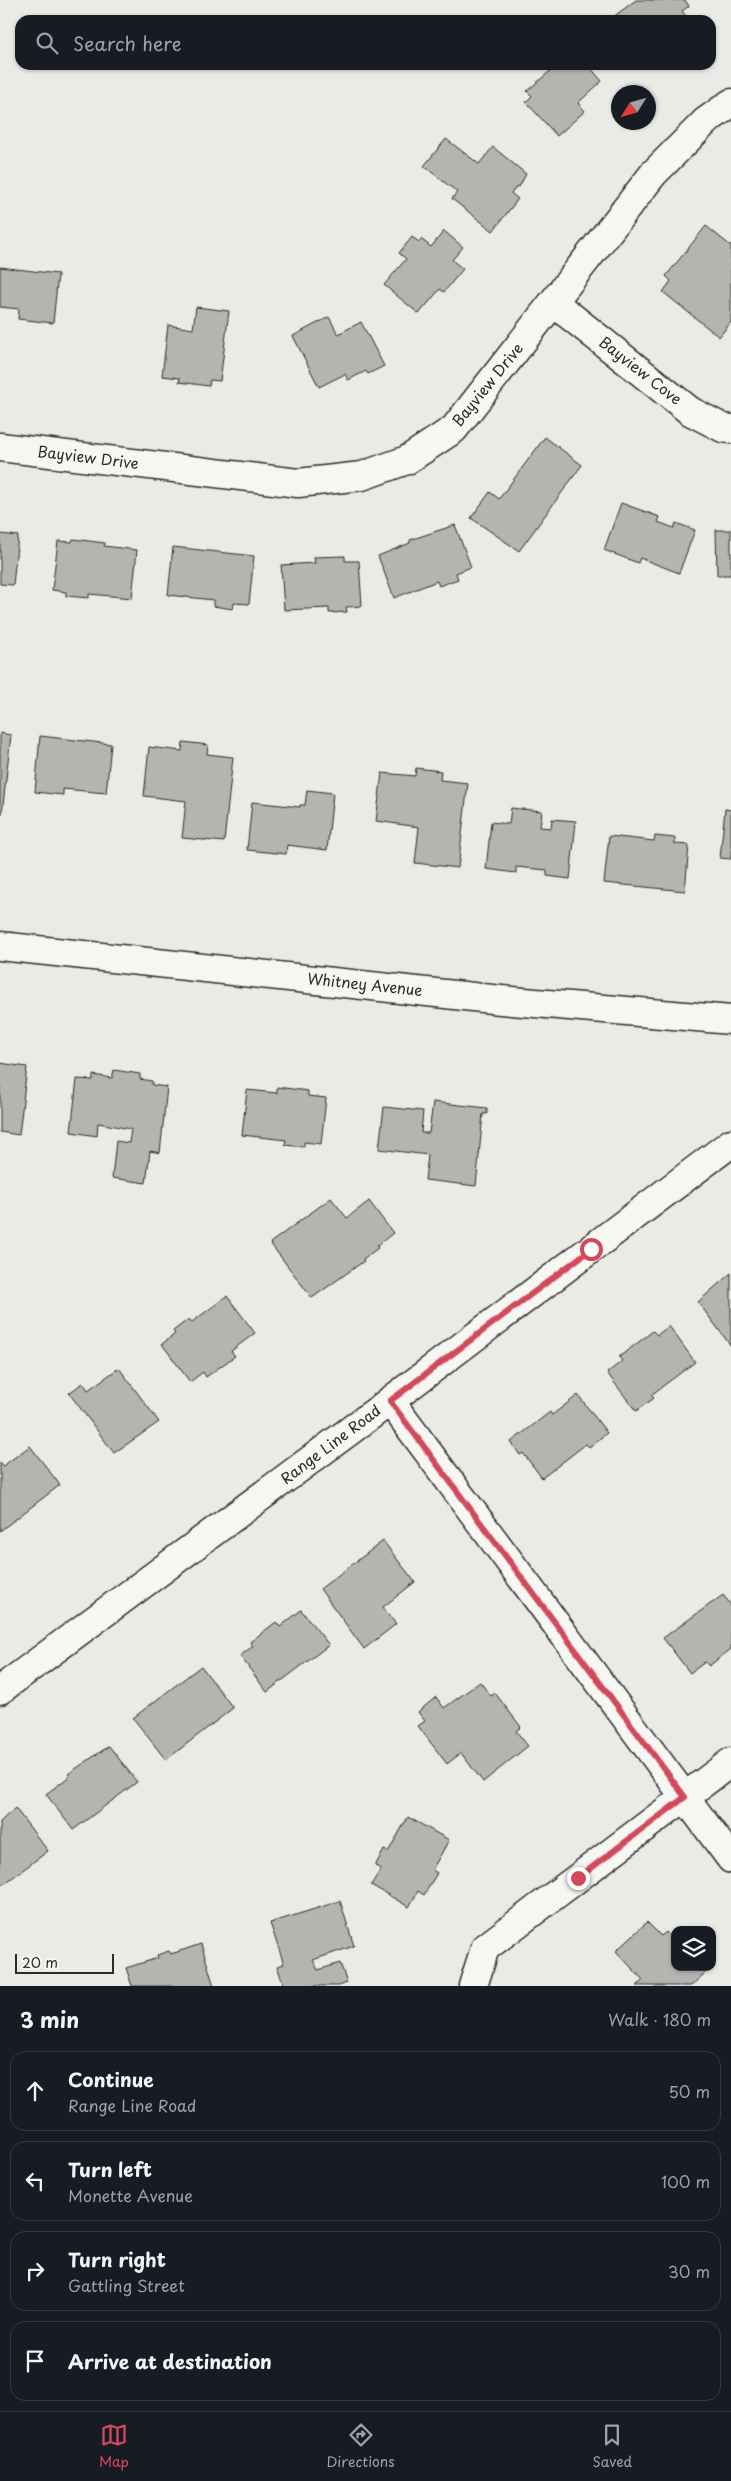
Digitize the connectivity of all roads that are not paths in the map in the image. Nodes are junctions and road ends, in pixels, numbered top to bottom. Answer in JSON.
{"nodes":[{"id":1,"x":731,"y":102,"type":"edge"},
{"id":2,"x":554,"y":303,"type":"junction"},
{"id":3,"x":731,"y":429,"type":"edge"},
{"id":4,"x":0,"y":447,"type":"edge"},
{"id":5,"x":0,"y":946,"type":"edge"},
{"id":6,"x":731,"y":1020,"type":"edge"},
{"id":7,"x":731,"y":1143,"type":"edge"},
{"id":8,"x":390,"y":1401,"type":"junction"},
{"id":9,"x":0,"y":1690,"type":"edge"},
{"id":10,"x":731,"y":1762,"type":"edge"},
{"id":11,"x":685,"y":1797,"type":"junction"},
{"id":12,"x":731,"y":1859,"type":"edge"},
{"id":13,"x":473,"y":1986,"type":"edge"}],
"edges":[{"from":1,"to":2,"type":"street","name":"Bayview Drive"},
{"from":2,"to":3,"type":"street","name":"Bayview Cove"},
{"from":2,"to":4,"type":"street","name":"Bayview Drive"},
{"from":5,"to":6,"type":"street","name":"Whitney Avenue"},
{"from":7,"to":8,"type":"street","name":"Range Line Road"},
{"from":8,"to":9,"type":"street","name":"Range Line Road"},
{"from":8,"to":11,"type":"street"},
{"from":10,"to":11,"type":"street"},
{"from":11,"to":12,"type":"street"},
{"from":11,"to":13,"type":"street"}]}
